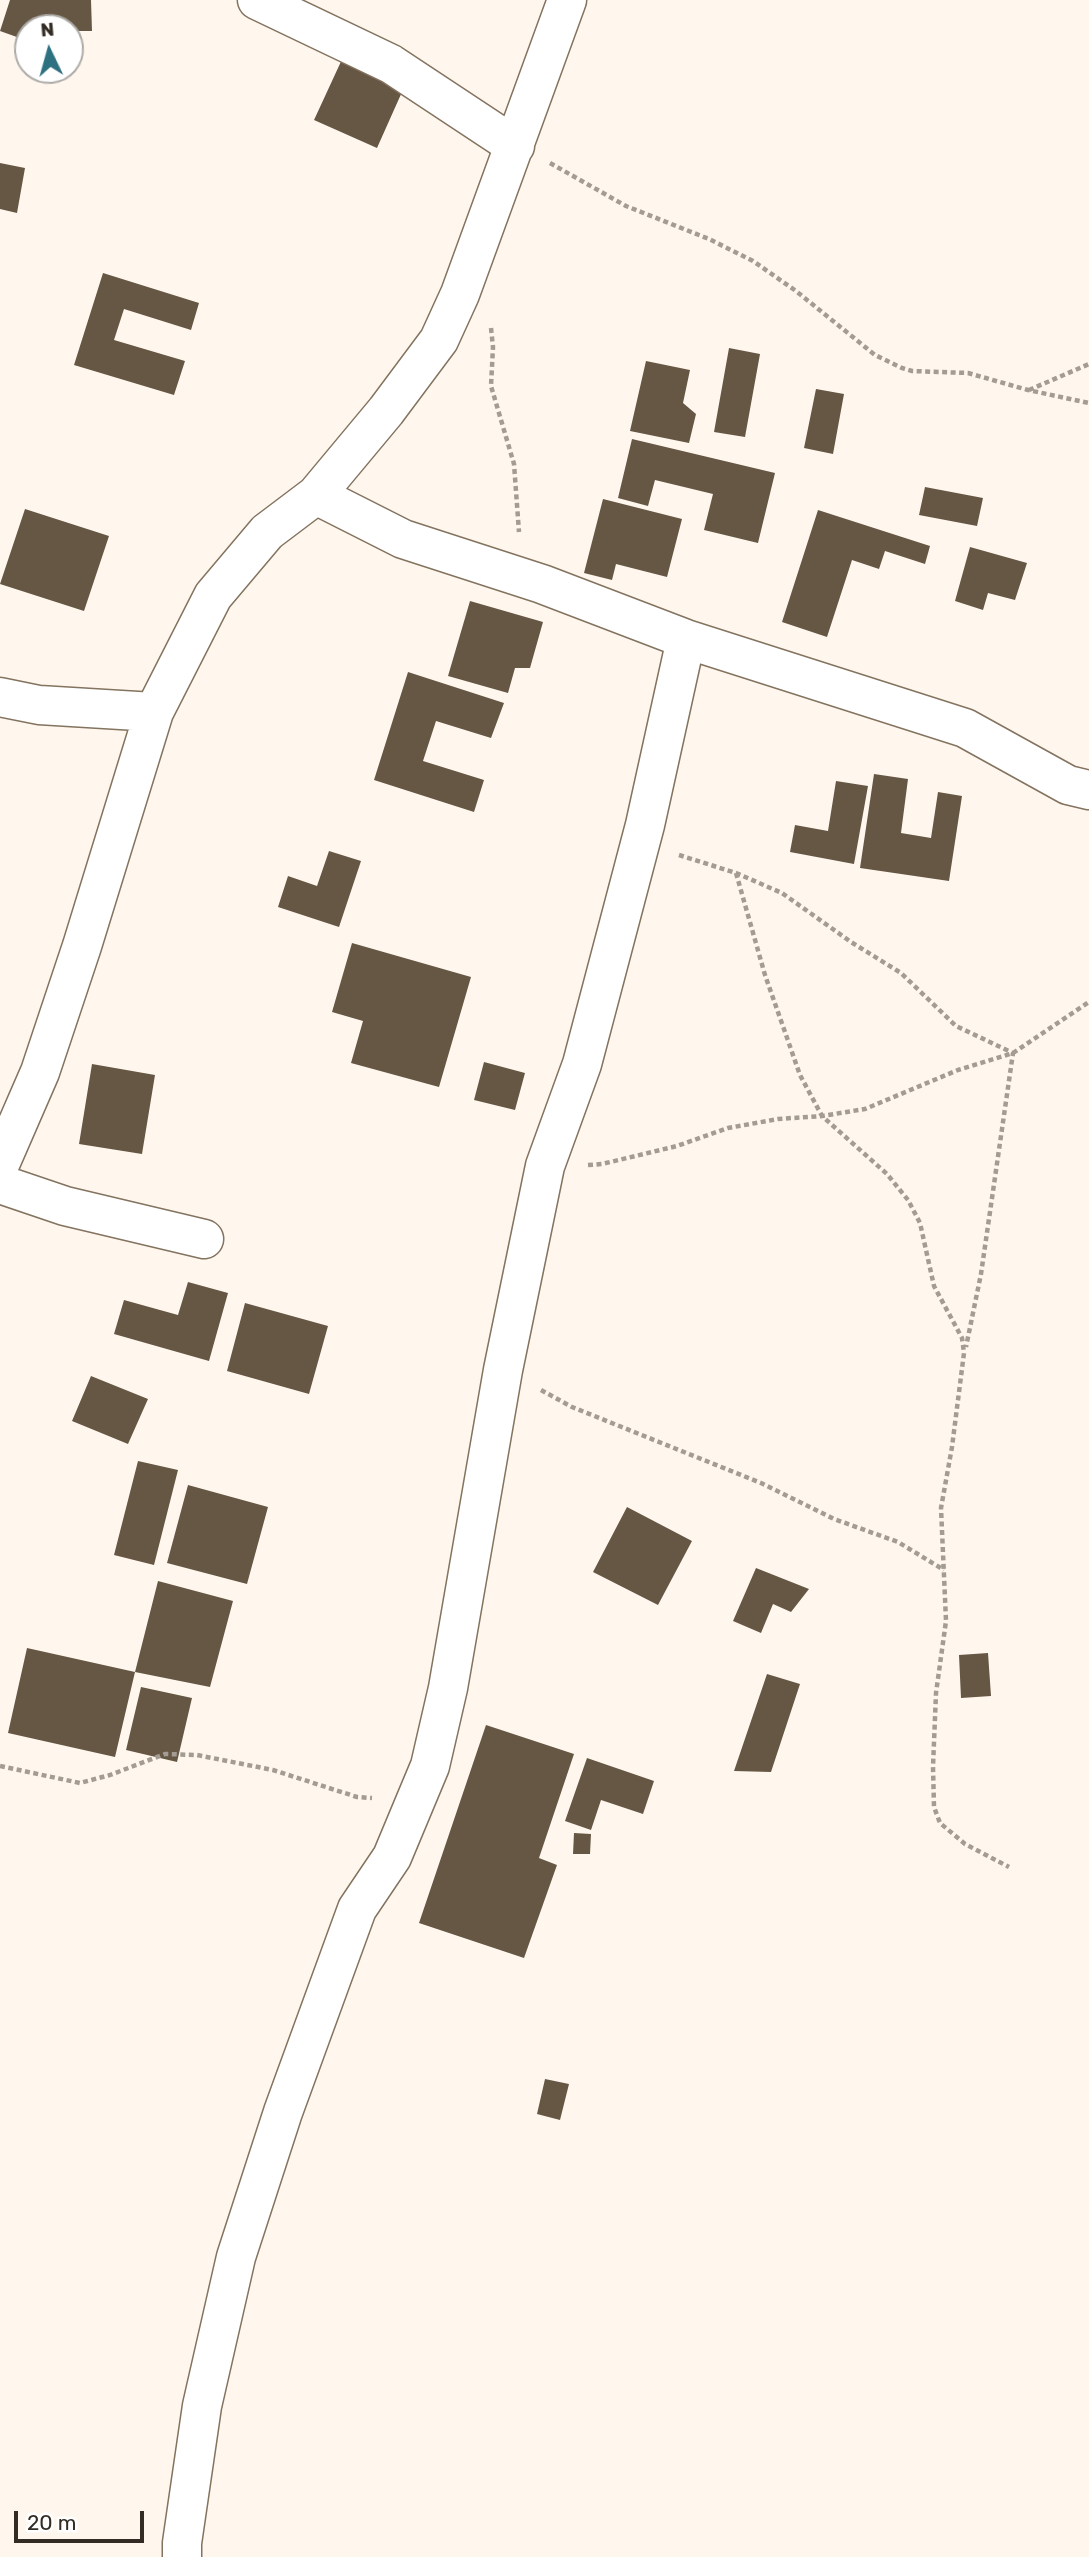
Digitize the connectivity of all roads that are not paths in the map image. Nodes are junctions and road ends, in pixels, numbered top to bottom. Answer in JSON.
{"nodes":[{"id":1,"x":257,"y":0,"type":"edge"},
{"id":2,"x":567,"y":0,"type":"edge"},
{"id":3,"x":515,"y":146,"type":"junction"},
{"id":4,"x":316,"y":495,"type":"junction"},
{"id":5,"x":686,"y":639,"type":"junction"},
{"id":6,"x":0,"y":697,"type":"edge"},
{"id":7,"x":154,"y":712,"type":"junction"},
{"id":8,"x":1089,"y":790,"type":"edge"},
{"id":9,"x":0,"y":1164,"type":"edge"},
{"id":10,"x":0,"y":1184,"type":"edge"},
{"id":11,"x":204,"y":1240,"type":"dead end"},
{"id":12,"x":182,"y":2557,"type":"edge"}],
"edges":[{"from":1,"to":3,"type":"street"},
{"from":2,"to":3,"type":"street"},
{"from":3,"to":4,"type":"street"},
{"from":4,"to":5,"type":"street"},
{"from":4,"to":7,"type":"street"},
{"from":5,"to":8,"type":"street"},
{"from":5,"to":12,"type":"street"},
{"from":6,"to":7,"type":"street"},
{"from":7,"to":9,"type":"street"},
{"from":10,"to":11,"type":"street"}]}
